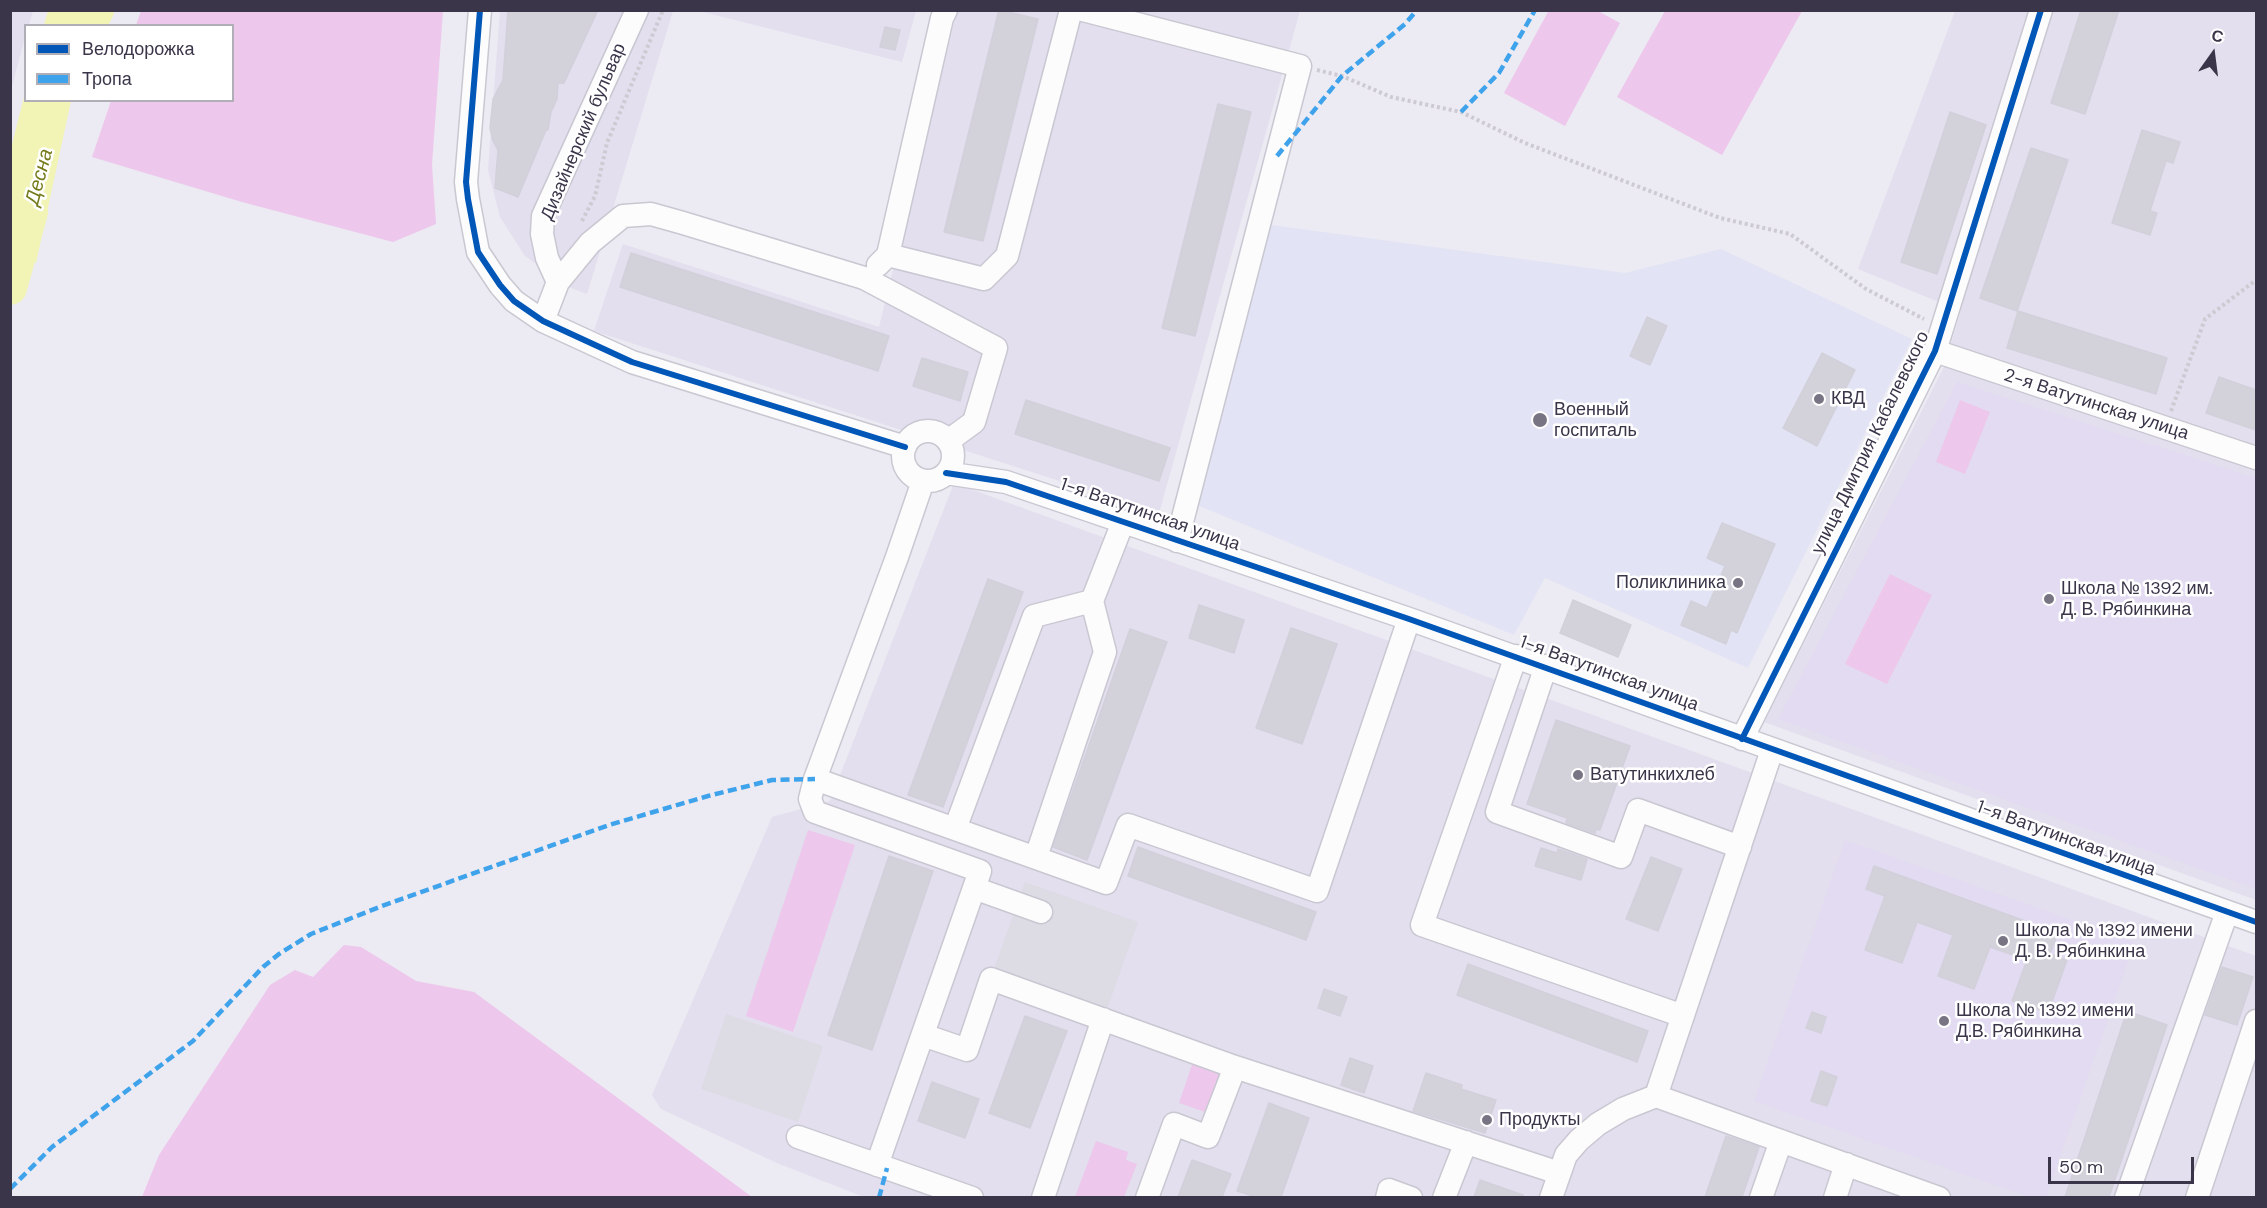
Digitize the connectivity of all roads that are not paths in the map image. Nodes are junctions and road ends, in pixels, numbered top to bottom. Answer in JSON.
{"nodes":[{"id":1,"x":480,"y":10,"type":"edge"},
{"id":2,"x":637,"y":10,"type":"edge"},
{"id":3,"x":946,"y":10,"type":"edge"},
{"id":4,"x":1071,"y":10,"type":"edge"},
{"id":5,"x":1083,"y":10,"type":"edge"},
{"id":6,"x":2041,"y":10,"type":"edge"},
{"id":7,"x":888,"y":255,"type":"junction"},
{"id":8,"x":864,"y":278,"type":"junction"},
{"id":9,"x":558,"y":282,"type":"junction"},
{"id":10,"x":543,"y":321,"type":"junction"},
{"id":11,"x":1935,"y":351,"type":"junction"},
{"id":12,"x":950,"y":445,"type":"junction"},
{"id":13,"x":905,"y":447,"type":"junction"},
{"id":14,"x":2256,"y":458,"type":"edge"},
{"id":15,"x":946,"y":473,"type":"junction"},
{"id":16,"x":923,"y":481,"type":"junction"},
{"id":17,"x":1006,"y":482,"type":"junction"},
{"id":18,"x":1123,"y":522,"type":"junction"},
{"id":19,"x":1177,"y":541,"type":"junction"},
{"id":20,"x":1092,"y":601,"type":"junction"},
{"id":21,"x":1409,"y":619,"type":"junction"},
{"id":22,"x":1516,"y":656,"type":"junction"},
{"id":23,"x":1546,"y":666,"type":"junction"},
{"id":24,"x":1742,"y":739,"type":"junction"},
{"id":25,"x":1772,"y":750,"type":"junction"},
{"id":26,"x":815,"y":779,"type":"junction"},
{"id":27,"x":955,"y":829,"type":"junction"},
{"id":28,"x":1740,"y":847,"type":"junction"},
{"id":29,"x":1036,"y":857,"type":"junction"},
{"id":30,"x":974,"y":888,"type":"junction"},
{"id":31,"x":1041,"y":912,"type":"dead end"},
{"id":32,"x":2227,"y":912,"type":"junction"},
{"id":33,"x":2256,"y":922,"type":"edge"},
{"id":34,"x":1683,"y":1016,"type":"junction"},
{"id":35,"x":1103,"y":1020,"type":"junction"},
{"id":36,"x":2256,"y":1021,"type":"edge"},
{"id":37,"x":923,"y":1035,"type":"junction"},
{"id":38,"x":1235,"y":1067,"type":"junction"},
{"id":39,"x":1656,"y":1096,"type":"junction"},
{"id":40,"x":798,"y":1137,"type":"dead end"},
{"id":41,"x":1781,"y":1141,"type":"junction"},
{"id":42,"x":1466,"y":1142,"type":"junction"},
{"id":43,"x":1846,"y":1164,"type":"junction"},
{"id":44,"x":877,"y":1165,"type":"junction"},
{"id":45,"x":1559,"y":1173,"type":"junction"},
{"id":46,"x":972,"y":1197,"type":"edge"},
{"id":47,"x":1043,"y":1197,"type":"edge"},
{"id":48,"x":1147,"y":1197,"type":"edge"},
{"id":49,"x":1387,"y":1197,"type":"edge"},
{"id":50,"x":1411,"y":1197,"type":"edge"},
{"id":51,"x":1444,"y":1197,"type":"edge"},
{"id":52,"x":1551,"y":1197,"type":"edge"},
{"id":53,"x":1761,"y":1197,"type":"edge"},
{"id":54,"x":1835,"y":1197,"type":"edge"},
{"id":55,"x":1939,"y":1197,"type":"edge"},
{"id":56,"x":2126,"y":1197,"type":"edge"},
{"id":57,"x":2197,"y":1197,"type":"edge"}],
"edges":[{"from":1,"to":10,"type":"street"},
{"from":2,"to":9,"type":"street","name":"Дизайнерский бульвар"},
{"from":3,"to":7,"type":"street"},
{"from":4,"to":7,"type":"street"},
{"from":5,"to":19,"type":"street"},
{"from":6,"to":11,"type":"street","name":"улица Дмитрия Кабалевского"},
{"from":7,"to":8,"type":"street"},
{"from":8,"to":9,"type":"street"},
{"from":8,"to":12,"type":"street"},
{"from":9,"to":10,"type":"street"},
{"from":10,"to":13,"type":"street"},
{"from":11,"to":14,"type":"street","name":"2-я Ватутинская улица"},
{"from":11,"to":24,"type":"street","name":"улица Дмитрия Кабалевского"},
{"from":12,"to":13,"type":"street"},
{"from":12,"to":15,"type":"street"},
{"from":12,"to":17,"type":"street","name":"1-я Ватутинская улица"},
{"from":13,"to":16,"type":"street"},
{"from":15,"to":16,"type":"street"},
{"from":15,"to":17,"type":"street","name":"1-я Ватутинская улица"},
{"from":16,"to":26,"type":"street"},
{"from":17,"to":18,"type":"street","name":"1-я Ватутинская улица"},
{"from":18,"to":19,"type":"street","name":"1-я Ватутинская улица"},
{"from":18,"to":20,"type":"street"},
{"from":19,"to":21,"type":"street","name":"1-я Ватутинская улица"},
{"from":20,"to":27,"type":"street"},
{"from":20,"to":29,"type":"street"},
{"from":21,"to":22,"type":"street","name":"1-я Ватутинская улица"},
{"from":21,"to":29,"type":"street"},
{"from":22,"to":23,"type":"street","name":"1-я Ватутинская улица"},
{"from":22,"to":34,"type":"street"},
{"from":23,"to":24,"type":"street","name":"1-я Ватутинская улица"},
{"from":23,"to":28,"type":"street"},
{"from":24,"to":25,"type":"street","name":"1-я Ватутинская улица"},
{"from":25,"to":28,"type":"street"},
{"from":25,"to":32,"type":"street","name":"1-я Ватутинская улица"},
{"from":26,"to":27,"type":"street"},
{"from":26,"to":30,"type":"street"},
{"from":27,"to":29,"type":"street"},
{"from":28,"to":34,"type":"street"},
{"from":30,"to":31,"type":"street"},
{"from":30,"to":37,"type":"street"},
{"from":32,"to":33,"type":"street","name":"1-я Ватутинская улица"},
{"from":32,"to":56,"type":"street"},
{"from":34,"to":39,"type":"street"},
{"from":35,"to":37,"type":"street"},
{"from":35,"to":38,"type":"street"},
{"from":35,"to":47,"type":"street"},
{"from":36,"to":57,"type":"street"},
{"from":37,"to":44,"type":"street"},
{"from":38,"to":42,"type":"street"},
{"from":38,"to":48,"type":"street"},
{"from":39,"to":41,"type":"street"},
{"from":39,"to":45,"type":"street"},
{"from":40,"to":44,"type":"street"},
{"from":41,"to":43,"type":"street"},
{"from":41,"to":53,"type":"street"},
{"from":42,"to":45,"type":"street"},
{"from":42,"to":51,"type":"street"},
{"from":43,"to":54,"type":"street"},
{"from":43,"to":55,"type":"street"},
{"from":44,"to":46,"type":"street"},
{"from":45,"to":52,"type":"street"},
{"from":49,"to":50,"type":"street"}]}
